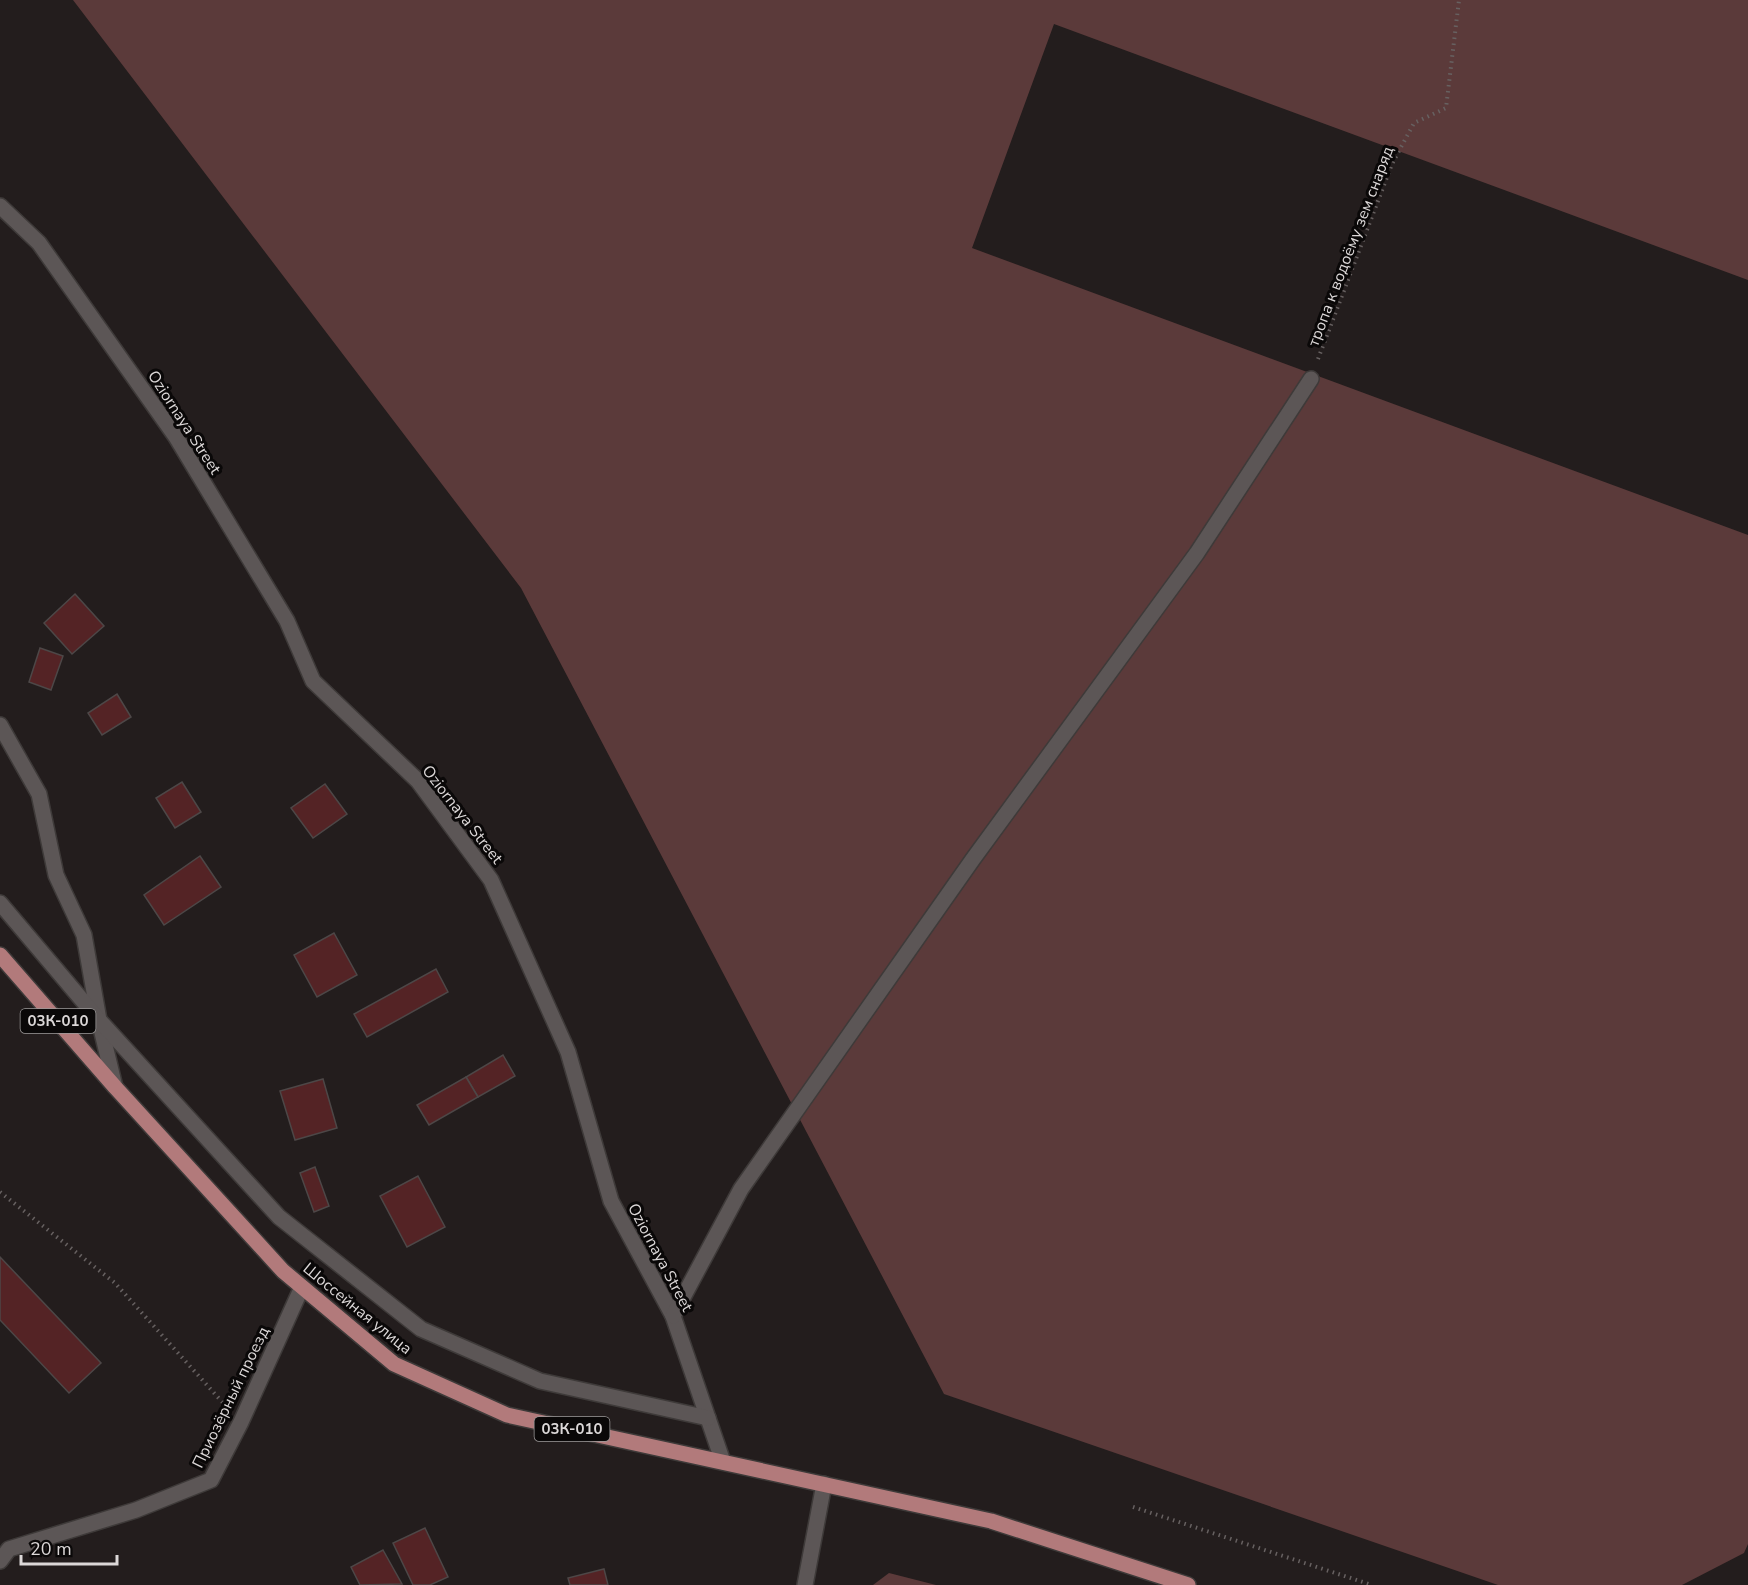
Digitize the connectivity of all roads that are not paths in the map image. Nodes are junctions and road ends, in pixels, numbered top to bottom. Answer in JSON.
{"nodes":[{"id":1,"x":0,"y":206,"type":"edge"},
{"id":2,"x":1311,"y":379,"type":"road end"},
{"id":3,"x":0,"y":724,"type":"edge"},
{"id":4,"x":0,"y":903,"type":"edge"},
{"id":5,"x":0,"y":955,"type":"edge"},
{"id":6,"x":99,"y":1020,"type":"junction"},
{"id":7,"x":116,"y":1087,"type":"junction"},
{"id":8,"x":302,"y":1287,"type":"junction"},
{"id":9,"x":673,"y":1316,"type":"junction"},
{"id":10,"x":708,"y":1418,"type":"junction"},
{"id":11,"x":723,"y":1462,"type":"junction"},
{"id":12,"x":824,"y":1484,"type":"junction"},
{"id":13,"x":0,"y":1561,"type":"edge"},
{"id":14,"x":805,"y":1585,"type":"edge"},
{"id":15,"x":1188,"y":1585,"type":"edge"}],
"edges":[{"from":1,"to":9,"type":"street","name":"Oziornaya Street"},
{"from":2,"to":9,"type":"street"},
{"from":3,"to":6,"type":"street"},
{"from":4,"to":6,"type":"street"},
{"from":5,"to":7,"type":"main road","name":"Шоссейная улица","number":"03К-010"},
{"from":6,"to":7,"type":"street"},
{"from":6,"to":10,"type":"street"},
{"from":7,"to":8,"type":"main road","name":"Шоссейная улица","number":"03К-010"},
{"from":8,"to":11,"type":"main road","name":"Шоссейная улица","number":"03К-010"},
{"from":8,"to":13,"type":"street","name":"Приозёрный проезд"},
{"from":9,"to":10,"type":"street","name":"Oziornaya Street"},
{"from":10,"to":11,"type":"street","name":"Oziornaya Street"},
{"from":11,"to":12,"type":"main road","name":"Шоссейная улица","number":"03К-010"},
{"from":12,"to":14,"type":"street"},
{"from":12,"to":15,"type":"main road","number":"03К-010"}]}
